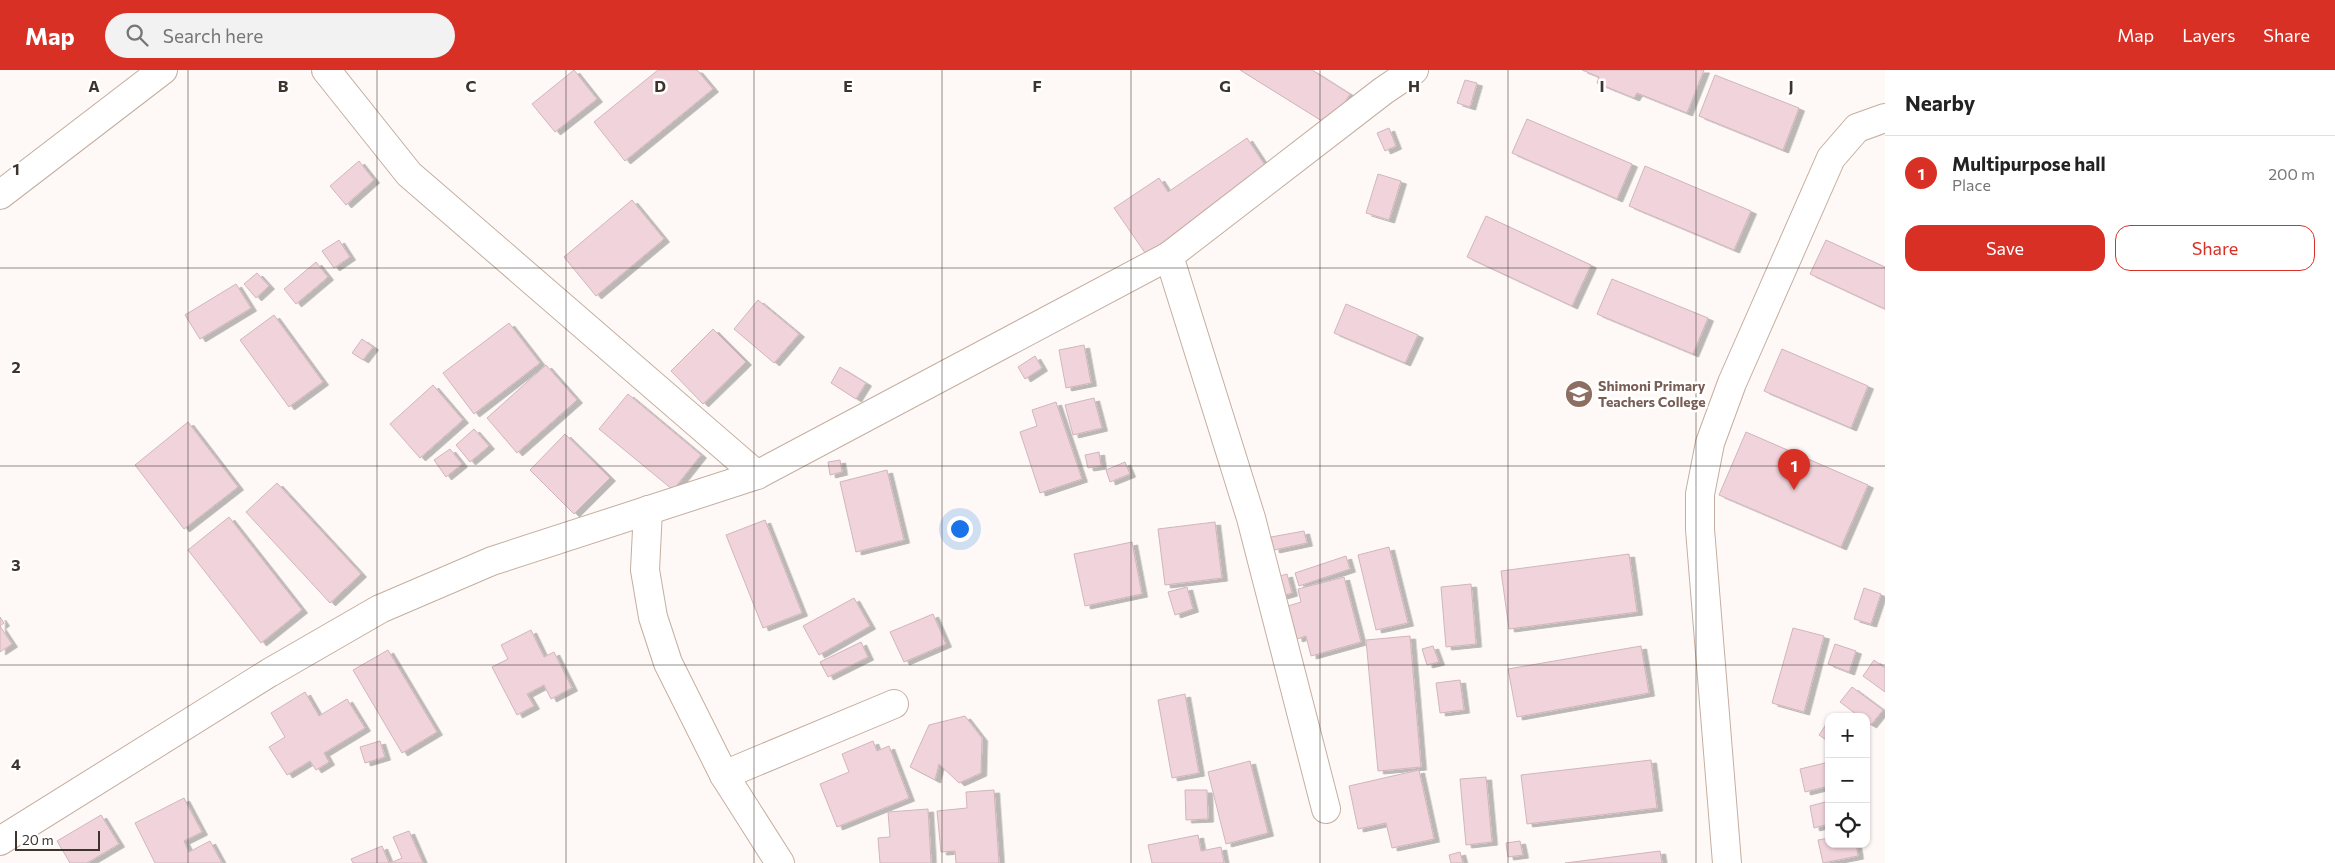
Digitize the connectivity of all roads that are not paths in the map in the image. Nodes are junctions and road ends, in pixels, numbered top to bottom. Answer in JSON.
{"nodes":[{"id":1,"x":163,"y":70,"type":"edge"},
{"id":2,"x":326,"y":70,"type":"edge"},
{"id":3,"x":1414,"y":70,"type":"edge"},
{"id":4,"x":1885,"y":118,"type":"edge"},
{"id":5,"x":0,"y":196,"type":"edge"},
{"id":6,"x":1169,"y":256,"type":"junction"},
{"id":7,"x":757,"y":475,"type":"junction"},
{"id":8,"x":648,"y":510,"type":"junction"},
{"id":9,"x":894,"y":704,"type":"dead end"},
{"id":10,"x":724,"y":775,"type":"junction"},
{"id":11,"x":1326,"y":809,"type":"dead end"},
{"id":12,"x":0,"y":840,"type":"edge"},
{"id":13,"x":780,"y":863,"type":"edge"},
{"id":14,"x":1727,"y":863,"type":"edge"}],
"edges":[{"from":1,"to":5,"type":"street"},
{"from":2,"to":7,"type":"street"},
{"from":3,"to":6,"type":"street"},
{"from":4,"to":14,"type":"street"},
{"from":6,"to":7,"type":"street"},
{"from":6,"to":11,"type":"street"},
{"from":7,"to":8,"type":"street"},
{"from":8,"to":10,"type":"street"},
{"from":8,"to":12,"type":"street"},
{"from":9,"to":10,"type":"street"},
{"from":10,"to":13,"type":"street"}]}
